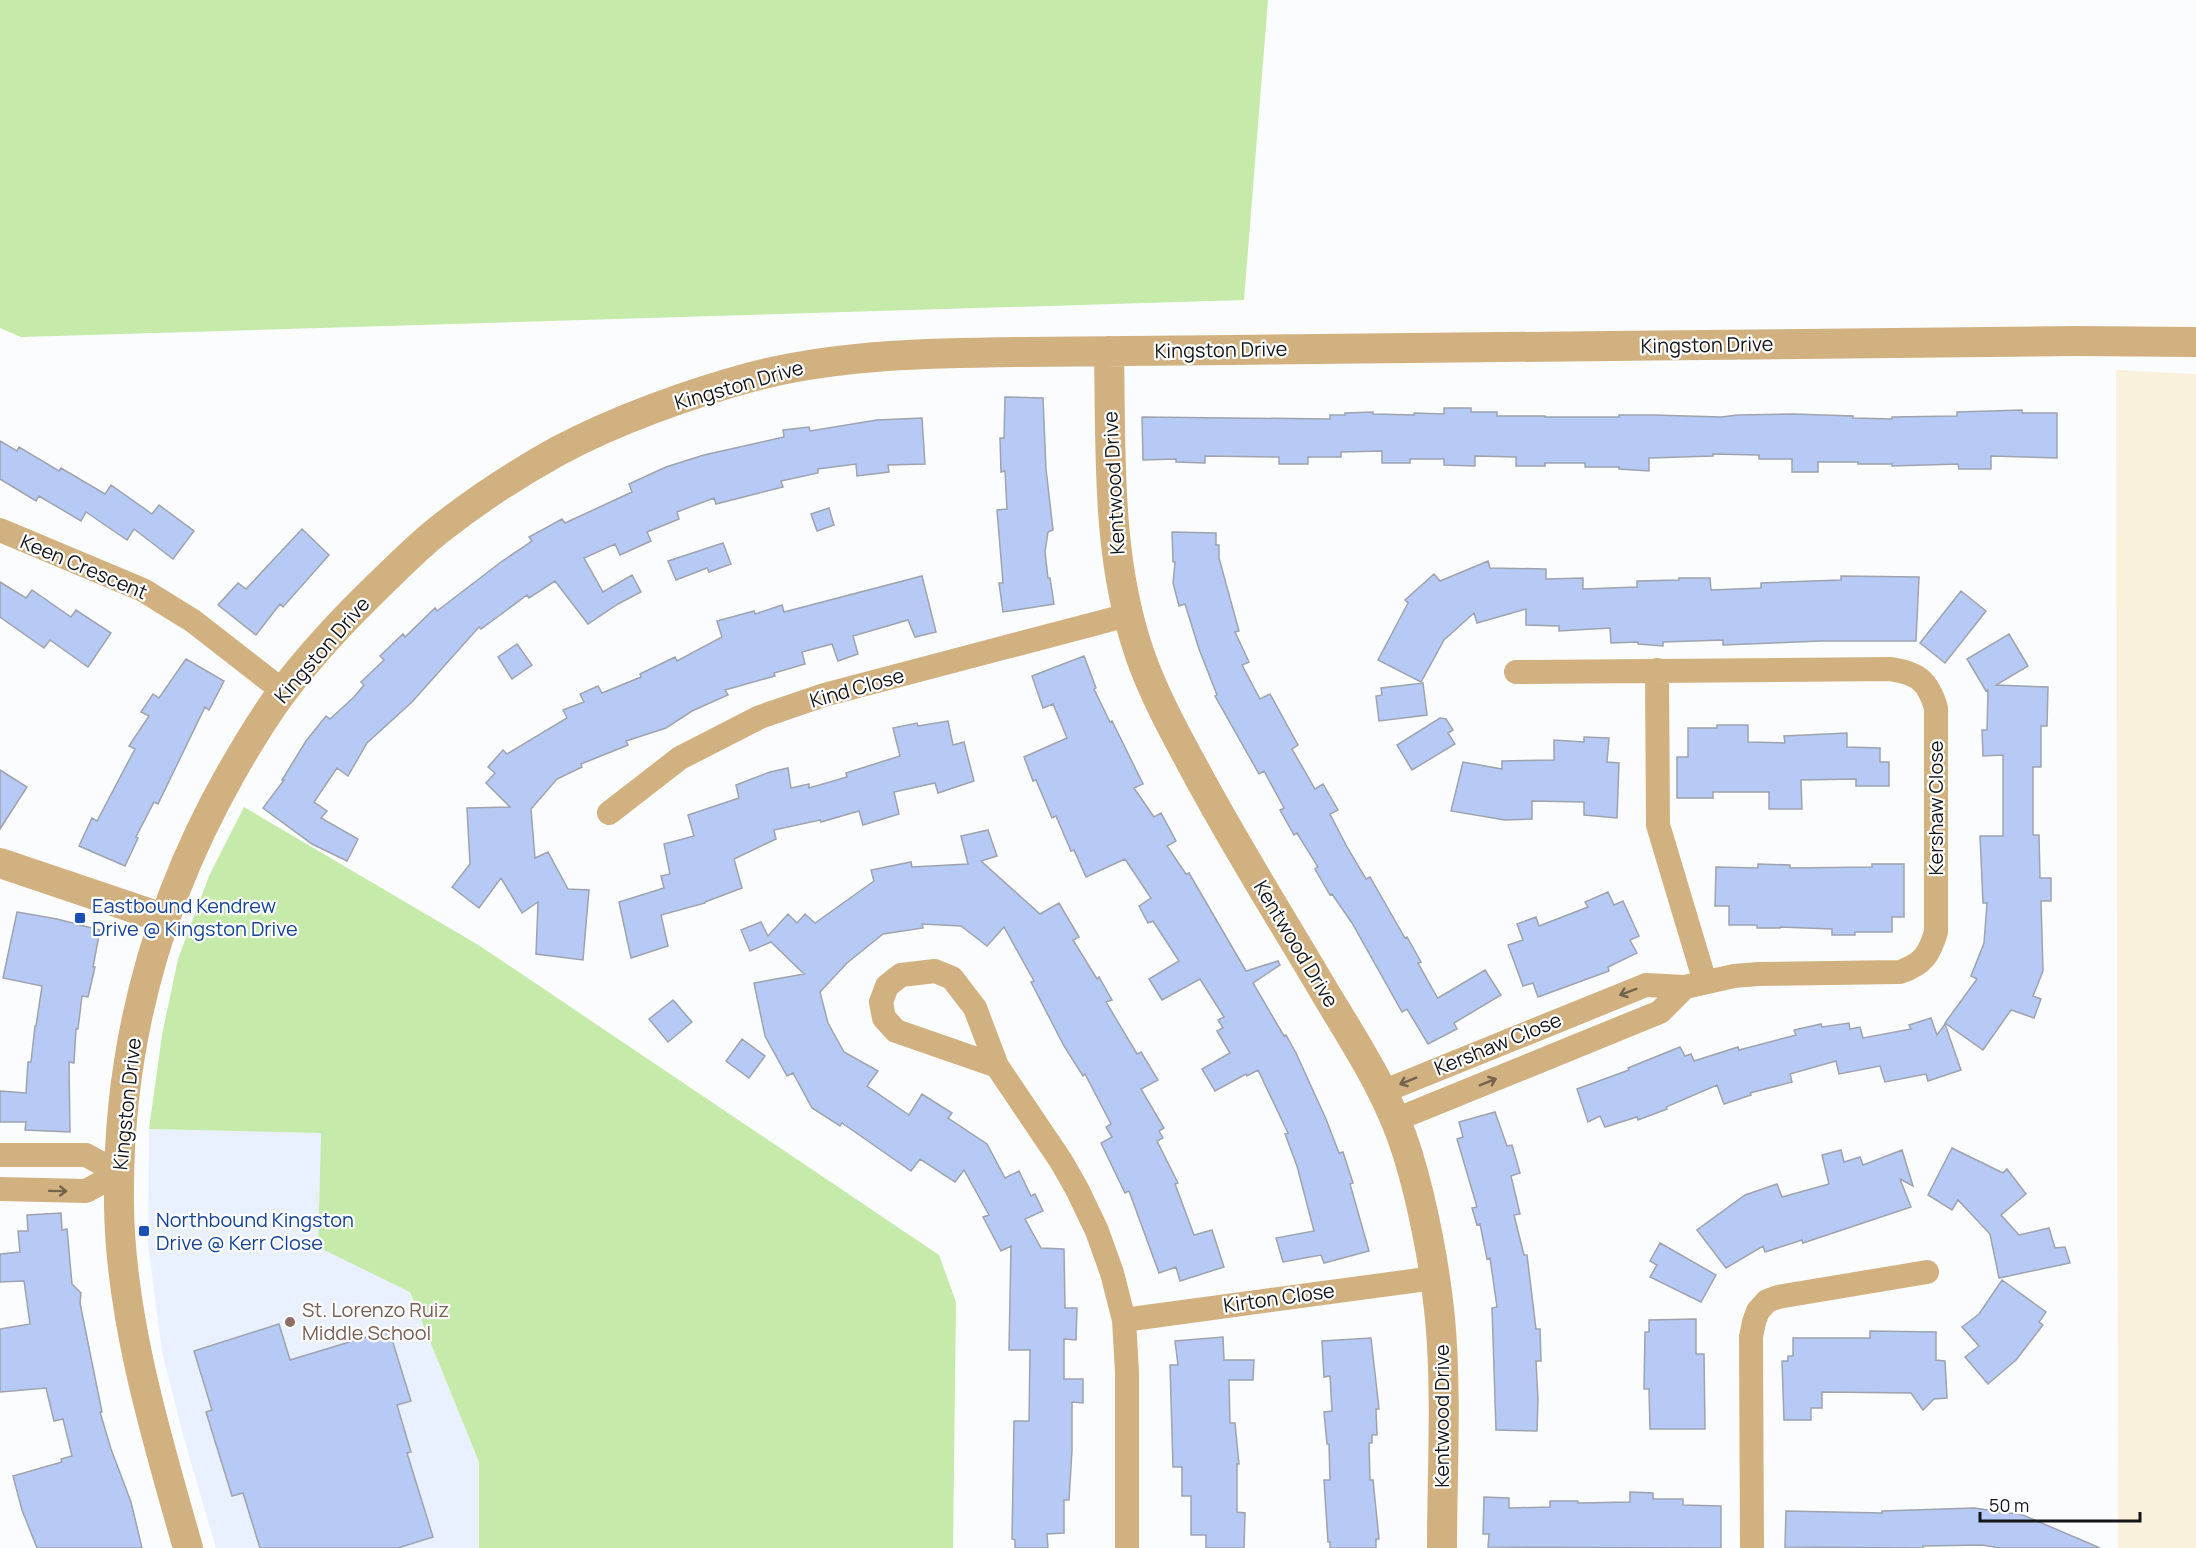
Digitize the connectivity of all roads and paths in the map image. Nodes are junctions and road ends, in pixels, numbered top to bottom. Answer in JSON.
{"nodes":[{"id":1,"x":2196,"y":342,"type":"edge"},
{"id":2,"x":1109,"y":351,"type":"junction"},
{"id":3,"x":0,"y":530,"type":"edge"},
{"id":4,"x":1128,"y":615,"type":"junction"},
{"id":5,"x":1658,"y":670,"type":"junction"},
{"id":6,"x":1516,"y":672,"type":"dead end"},
{"id":7,"x":283,"y":690,"type":"junction"},
{"id":8,"x":609,"y":813,"type":"dead end"},
{"id":9,"x":0,"y":863,"type":"edge"},
{"id":10,"x":163,"y":918,"type":"junction"},
{"id":11,"x":1695,"y":985,"type":"junction"},
{"id":12,"x":997,"y":1066,"type":"junction"},
{"id":13,"x":1382,"y":1092,"type":"junction"},
{"id":14,"x":1395,"y":1119,"type":"junction"},
{"id":15,"x":0,"y":1155,"type":"edge"},
{"id":16,"x":119,"y":1173,"type":"junction"},
{"id":17,"x":0,"y":1189,"type":"edge"},
{"id":18,"x":1927,"y":1272,"type":"dead end"},
{"id":19,"x":1434,"y":1278,"type":"junction"},
{"id":20,"x":1124,"y":1320,"type":"junction"},
{"id":21,"x":188,"y":1548,"type":"edge"},
{"id":22,"x":1127,"y":1548,"type":"edge"},
{"id":23,"x":1442,"y":1548,"type":"edge"},
{"id":24,"x":1752,"y":1548,"type":"edge"}],
"edges":[{"from":1,"to":2,"type":"street","name":"Kingston Drive"},
{"from":2,"to":4,"type":"street","name":"Kentwood Drive"},
{"from":2,"to":7,"type":"street","name":"Kingston Drive"},
{"from":3,"to":7,"type":"street","name":"Keen Crescent"},
{"from":4,"to":8,"type":"street","name":"Kind Close"},
{"from":4,"to":13,"type":"street","name":"Kentwood Drive"},
{"from":5,"to":6,"type":"street","name":"Kershaw Close"},
{"from":5,"to":11,"type":"street"},
{"from":5,"to":11,"type":"street","name":"Kershaw Close"},
{"from":7,"to":10,"type":"street","name":"Kingston Drive"},
{"from":9,"to":10,"type":"street"},
{"from":10,"to":16,"type":"street","name":"Kingston Drive"},
{"from":11,"to":13,"type":"street","name":"Kershaw Close","one_way":true},
{"from":14,"to":11,"type":"street","name":"Kershaw Close","one_way":true},
{"from":12,"to":12,"type":"street"},
{"from":12,"to":20,"type":"street"},
{"from":13,"to":14,"type":"street","name":"Kentwood Drive"},
{"from":14,"to":19,"type":"street","name":"Kentwood Drive"},
{"from":15,"to":16,"type":"street"},
{"from":17,"to":16,"type":"street","one_way":true},
{"from":16,"to":21,"type":"street","name":"Kingston Drive"},
{"from":18,"to":24,"type":"street"},
{"from":19,"to":20,"type":"street","name":"Kirton Close"},
{"from":19,"to":23,"type":"street","name":"Kentwood Drive"},
{"from":20,"to":22,"type":"street"}]}
